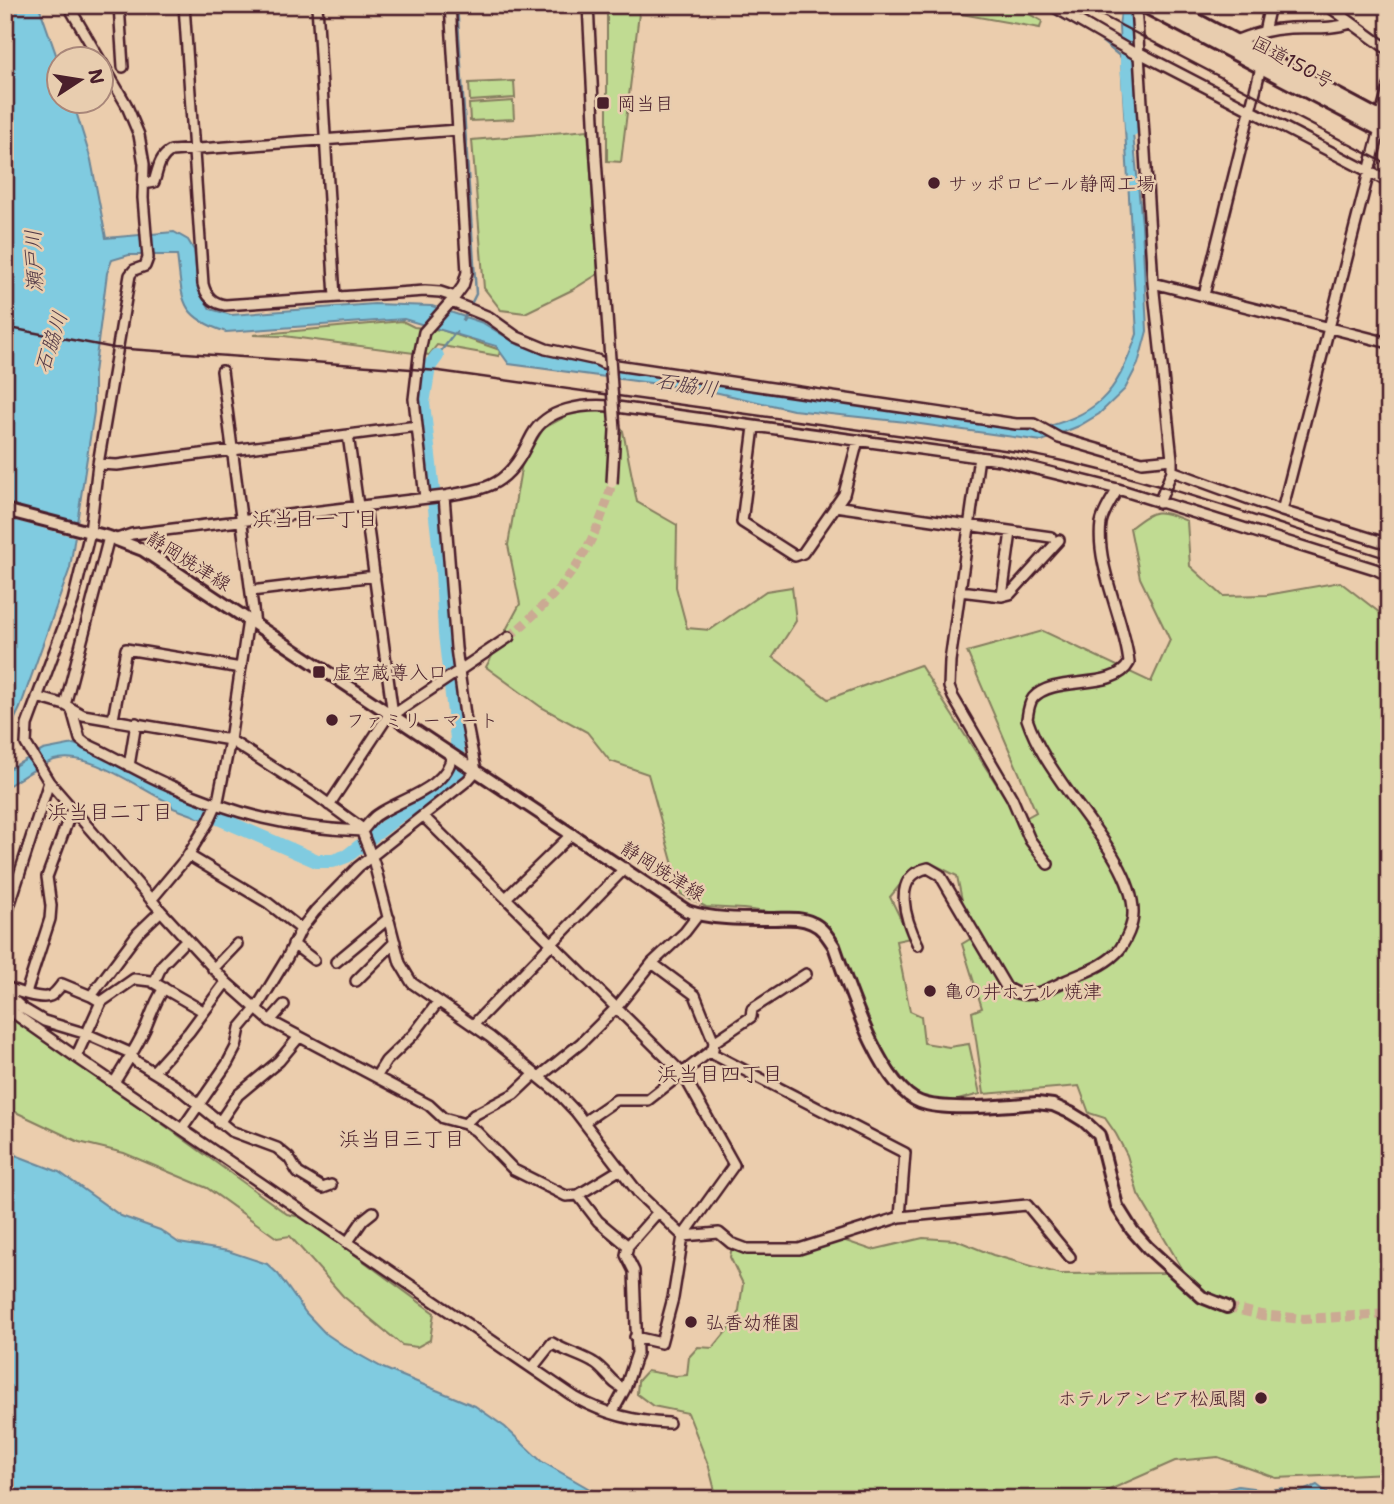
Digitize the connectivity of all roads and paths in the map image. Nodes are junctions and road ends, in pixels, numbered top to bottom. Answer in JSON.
{"nodes":[{"id":1,"x":68,"y":5,"type":"edge"},
{"id":2,"x":119,"y":5,"type":"edge"},
{"id":3,"x":184,"y":5,"type":"edge"},
{"id":4,"x":317,"y":5,"type":"edge"},
{"id":5,"x":450,"y":5,"type":"edge"},
{"id":6,"x":588,"y":5,"type":"edge"},
{"id":7,"x":1051,"y":5,"type":"edge"},
{"id":8,"x":1136,"y":5,"type":"edge"},
{"id":9,"x":1143,"y":5,"type":"edge"},
{"id":10,"x":1167,"y":5,"type":"edge"},
{"id":11,"x":1270,"y":5,"type":"edge"},
{"id":12,"x":1327,"y":5,"type":"edge"},
{"id":13,"x":1351,"y":23,"type":"junction"},
{"id":14,"x":1264,"y":32,"type":"junction"},
{"id":15,"x":1236,"y":41,"type":"junction"},
{"id":16,"x":92,"y":46,"type":"edge"},
{"id":17,"x":1389,"y":50,"type":"edge"},
{"id":18,"x":1138,"y":54,"type":"junction"},
{"id":19,"x":123,"y":66,"type":"dead end"},
{"id":20,"x":1261,"y":67,"type":"junction"},
{"id":21,"x":1389,"y":86,"type":"edge"},
{"id":22,"x":116,"y":87,"type":"edge"},
{"id":23,"x":1250,"y":109,"type":"junction"},
{"id":24,"x":1385,"y":126,"type":"edge"},
{"id":25,"x":458,"y":130,"type":"junction"},
{"id":26,"x":325,"y":139,"type":"junction"},
{"id":27,"x":194,"y":149,"type":"junction"},
{"id":28,"x":1369,"y":172,"type":"junction"},
{"id":29,"x":1389,"y":182,"type":"edge"},
{"id":30,"x":143,"y":184,"type":"junction"},
{"id":31,"x":1153,"y":283,"type":"junction"},
{"id":32,"x":1204,"y":295,"type":"junction"},
{"id":33,"x":335,"y":297,"type":"junction"},
{"id":34,"x":454,"y":299,"type":"junction"},
{"id":35,"x":1330,"y":327,"type":"junction"},
{"id":36,"x":1389,"y":342,"type":"edge"},
{"id":37,"x":222,"y":371,"type":"dead end"},
{"id":38,"x":417,"y":426,"type":"junction"},
{"id":39,"x":754,"y":427,"type":"junction"},
{"id":40,"x":348,"y":435,"type":"junction"},
{"id":41,"x":858,"y":440,"type":"junction"},
{"id":42,"x":233,"y":450,"type":"junction"},
{"id":43,"x":979,"y":457,"type":"junction"},
{"id":44,"x":1172,"y":459,"type":"junction"},
{"id":45,"x":98,"y":464,"type":"junction"},
{"id":46,"x":1172,"y":471,"type":"junction"},
{"id":47,"x":611,"y":483,"type":"tunnel mouth"},
{"id":48,"x":1118,"y":489,"type":"junction"},
{"id":49,"x":444,"y":496,"type":"junction"},
{"id":50,"x":425,"y":498,"type":"junction"},
{"id":51,"x":1159,"y":503,"type":"junction"},
{"id":52,"x":362,"y":506,"type":"junction"},
{"id":53,"x":835,"y":506,"type":"junction"},
{"id":54,"x":5,"y":510,"type":"edge"},
{"id":55,"x":1282,"y":511,"type":"junction"},
{"id":56,"x":243,"y":521,"type":"junction"},
{"id":57,"x":969,"y":526,"type":"junction"},
{"id":58,"x":87,"y":531,"type":"junction"},
{"id":59,"x":1011,"y":532,"type":"junction"},
{"id":60,"x":113,"y":538,"type":"junction"},
{"id":61,"x":1389,"y":544,"type":"edge"},
{"id":62,"x":375,"y":576,"type":"junction"},
{"id":63,"x":1389,"y":576,"type":"edge"},
{"id":64,"x":251,"y":591,"type":"junction"},
{"id":65,"x":960,"y":591,"type":"junction"},
{"id":66,"x":1002,"y":596,"type":"junction"},
{"id":67,"x":252,"y":622,"type":"junction"},
{"id":68,"x":509,"y":637,"type":"tunnel mouth"},
{"id":69,"x":241,"y":668,"type":"junction"},
{"id":70,"x":457,"y":672,"type":"junction"},
{"id":71,"x":37,"y":697,"type":"junction"},
{"id":72,"x":69,"y":708,"type":"junction"},
{"id":73,"x":391,"y":714,"type":"junction"},
{"id":74,"x":113,"y":719,"type":"junction"},
{"id":75,"x":136,"y":723,"type":"junction"},
{"id":76,"x":230,"y":740,"type":"junction"},
{"id":77,"x":453,"y":756,"type":"junction"},
{"id":78,"x":129,"y":766,"type":"junction"},
{"id":79,"x":472,"y":768,"type":"junction"},
{"id":80,"x":49,"y":782,"type":"junction"},
{"id":81,"x":216,"y":805,"type":"junction"},
{"id":82,"x":329,"y":805,"type":"junction"},
{"id":83,"x":72,"y":809,"type":"junction"},
{"id":84,"x":423,"y":816,"type":"junction"},
{"id":85,"x":362,"y":831,"type":"junction"},
{"id":86,"x":572,"y":834,"type":"junction"},
{"id":87,"x":188,"y":855,"type":"junction"},
{"id":88,"x":373,"y":857,"type":"junction"},
{"id":89,"x":1048,"y":864,"type":"dead end"},
{"id":90,"x":625,"y":869,"type":"junction"},
{"id":91,"x":506,"y":898,"type":"junction"},
{"id":92,"x":151,"y":900,"type":"junction"},
{"id":93,"x":161,"y":911,"type":"junction"},
{"id":94,"x":698,"y":915,"type":"junction"},
{"id":95,"x":389,"y":918,"type":"junction"},
{"id":96,"x":5,"y":919,"type":"edge"},
{"id":97,"x":301,"y":929,"type":"junction"},
{"id":98,"x":186,"y":940,"type":"junction"},
{"id":99,"x":395,"y":942,"type":"junction"},
{"id":100,"x":551,"y":942,"type":"junction"},
{"id":101,"x":237,"y":944,"type":"dead end"},
{"id":102,"x":293,"y":944,"type":"junction"},
{"id":103,"x":918,"y":945,"type":"dead end"},
{"id":104,"x":314,"y":960,"type":"dead end"},
{"id":105,"x":336,"y":962,"type":"dead end"},
{"id":106,"x":652,"y":963,"type":"junction"},
{"id":107,"x":213,"y":969,"type":"junction"},
{"id":108,"x":806,"y":974,"type":"dead end"},
{"id":109,"x":356,"y":981,"type":"dead end"},
{"id":110,"x":226,"y":982,"type":"junction"},
{"id":111,"x":154,"y":983,"type":"junction"},
{"id":112,"x":5,"y":987,"type":"edge"},
{"id":113,"x":164,"y":988,"type":"junction"},
{"id":114,"x":26,"y":993,"type":"junction"},
{"id":115,"x":91,"y":996,"type":"junction"},
{"id":116,"x":101,"y":1002,"type":"junction"},
{"id":117,"x":438,"y":1002,"type":"junction"},
{"id":118,"x":5,"y":1003,"type":"edge"},
{"id":119,"x":284,"y":1004,"type":"dead end"},
{"id":120,"x":617,"y":1007,"type":"junction"},
{"id":121,"x":256,"y":1009,"type":"junction"},
{"id":122,"x":203,"y":1011,"type":"junction"},
{"id":123,"x":270,"y":1021,"type":"junction"},
{"id":124,"x":473,"y":1026,"type":"junction"},
{"id":125,"x":85,"y":1034,"type":"junction"},
{"id":126,"x":299,"y":1037,"type":"junction"},
{"id":127,"x":715,"y":1042,"type":"junction"},
{"id":128,"x":709,"y":1052,"type":"junction"},
{"id":129,"x":131,"y":1055,"type":"junction"},
{"id":130,"x":76,"y":1056,"type":"junction"},
{"id":131,"x":153,"y":1072,"type":"junction"},
{"id":132,"x":683,"y":1073,"type":"junction"},
{"id":133,"x":537,"y":1076,"type":"junction"},
{"id":134,"x":376,"y":1077,"type":"junction"},
{"id":135,"x":114,"y":1083,"type":"junction"},
{"id":136,"x":199,"y":1105,"type":"junction"},
{"id":137,"x":584,"y":1122,"type":"junction"},
{"id":138,"x":219,"y":1123,"type":"junction"},
{"id":139,"x":466,"y":1124,"type":"junction"},
{"id":140,"x":181,"y":1129,"type":"junction"},
{"id":141,"x":621,"y":1170,"type":"junction"},
{"id":142,"x":331,"y":1185,"type":"dead end"},
{"id":143,"x":578,"y":1195,"type":"junction"},
{"id":144,"x":373,"y":1212,"type":"dead end"},
{"id":145,"x":657,"y":1213,"type":"junction"},
{"id":146,"x":900,"y":1217,"type":"junction"},
{"id":147,"x":683,"y":1236,"type":"junction"},
{"id":148,"x":347,"y":1243,"type":"junction"},
{"id":149,"x":628,"y":1246,"type":"junction"},
{"id":150,"x":1070,"y":1257,"type":"dead end"},
{"id":151,"x":1227,"y":1307,"type":"tunnel mouth"},
{"id":152,"x":635,"y":1337,"type":"junction"},
{"id":153,"x":533,"y":1367,"type":"junction"},
{"id":154,"x":625,"y":1389,"type":"junction"},
{"id":155,"x":612,"y":1413,"type":"junction"},
{"id":156,"x":669,"y":1423,"type":"dead end"}],
"edges":[{"from":1,"to":16,"type":"street"},
{"from":2,"to":19,"type":"street"},
{"from":3,"to":27,"type":"street"},
{"from":4,"to":26,"type":"street"},
{"from":5,"to":25,"type":"street"},
{"from":6,"to":47,"type":"street","bridge":true},
{"from":7,"to":18,"type":"street"},
{"from":8,"to":18,"type":"street"},
{"from":9,"to":20,"type":"highway","name":"国道150号"},
{"from":10,"to":15,"type":"highway","name":"国道150号"},
{"from":11,"to":14,"type":"street"},
{"from":12,"to":13,"type":"street"},
{"from":13,"to":14,"type":"street"},
{"from":13,"to":17,"type":"street"},
{"from":14,"to":15,"type":"street"},
{"from":15,"to":24,"type":"highway","name":"国道150号"},
{"from":18,"to":23,"type":"street"},
{"from":18,"to":31,"type":"street"},
{"from":20,"to":23,"type":"street"},
{"from":20,"to":24,"type":"highway","name":"国道150号"},
{"from":21,"to":24,"type":"street"},
{"from":22,"to":30,"type":"street"},
{"from":23,"to":28,"type":"street"},
{"from":23,"to":32,"type":"street"},
{"from":24,"to":28,"type":"street"},
{"from":25,"to":26,"type":"street"},
{"from":25,"to":34,"type":"street"},
{"from":26,"to":27,"type":"street"},
{"from":26,"to":33,"type":"street"},
{"from":27,"to":30,"type":"street"},
{"from":27,"to":33,"type":"street"},
{"from":28,"to":29,"type":"street"},
{"from":28,"to":35,"type":"street"},
{"from":30,"to":45,"type":"street"},
{"from":31,"to":32,"type":"street"},
{"from":31,"to":44,"type":"street"},
{"from":32,"to":35,"type":"street"},
{"from":33,"to":34,"type":"street"},
{"from":34,"to":38,"type":"street"},
{"from":34,"to":44,"type":"street"},
{"from":35,"to":36,"type":"street"},
{"from":35,"to":55,"type":"street"},
{"from":37,"to":42,"type":"street"},
{"from":38,"to":40,"type":"street"},
{"from":38,"to":50,"type":"street"},
{"from":39,"to":41,"type":"street"},
{"from":39,"to":49,"type":"street"},
{"from":39,"to":53,"type":"street"},
{"from":40,"to":42,"type":"street"},
{"from":40,"to":52,"type":"street"},
{"from":41,"to":43,"type":"street"},
{"from":41,"to":53,"type":"street"},
{"from":42,"to":45,"type":"street"},
{"from":42,"to":56,"type":"street"},
{"from":43,"to":48,"type":"street"},
{"from":43,"to":57,"type":"street"},
{"from":44,"to":46,"type":"street"},
{"from":45,"to":58,"type":"street"},
{"from":46,"to":51,"type":"street"},
{"from":46,"to":55,"type":"street"},
{"from":48,"to":51,"type":"street"},
{"from":48,"to":103,"type":"street"},
{"from":49,"to":50,"type":"street"},
{"from":49,"to":70,"type":"street"},
{"from":50,"to":52,"type":"street"},
{"from":51,"to":63,"type":"street"},
{"from":52,"to":56,"type":"street"},
{"from":52,"to":62,"type":"street"},
{"from":53,"to":57,"type":"street"},
{"from":54,"to":58,"type":"main road","name":"静岡焼津線"},
{"from":55,"to":61,"type":"street"},
{"from":56,"to":60,"type":"street"},
{"from":56,"to":64,"type":"street"},
{"from":57,"to":59,"type":"street"},
{"from":57,"to":65,"type":"street"},
{"from":58,"to":60,"type":"main road","name":"静岡焼津線"},
{"from":58,"to":71,"type":"street"},
{"from":59,"to":66,"type":"street"},
{"from":59,"to":66,"type":"street"},
{"from":60,"to":67,"type":"main road","name":"静岡焼津線"},
{"from":60,"to":72,"type":"street"},
{"from":62,"to":64,"type":"street"},
{"from":62,"to":73,"type":"street"},
{"from":64,"to":67,"type":"street"},
{"from":65,"to":66,"type":"street"},
{"from":65,"to":89,"type":"street"},
{"from":67,"to":69,"type":"street"},
{"from":67,"to":73,"type":"main road","name":"静岡焼津線"},
{"from":68,"to":70,"type":"street"},
{"from":69,"to":74,"type":"street"},
{"from":69,"to":76,"type":"street"},
{"from":70,"to":73,"type":"street"},
{"from":70,"to":79,"type":"street"},
{"from":71,"to":72,"type":"street"},
{"from":71,"to":80,"type":"street"},
{"from":72,"to":74,"type":"street"},
{"from":72,"to":78,"type":"street"},
{"from":73,"to":77,"type":"main road","name":"静岡焼津線"},
{"from":73,"to":82,"type":"street"},
{"from":74,"to":75,"type":"street"},
{"from":75,"to":76,"type":"street"},
{"from":75,"to":78,"type":"street"},
{"from":76,"to":81,"type":"street"},
{"from":76,"to":82,"type":"street"},
{"from":77,"to":79,"type":"main road","name":"静岡焼津線"},
{"from":77,"to":85,"type":"street"},
{"from":78,"to":81,"type":"street"},
{"from":79,"to":84,"type":"street"},
{"from":79,"to":86,"type":"main road","name":"静岡焼津線"},
{"from":80,"to":83,"type":"street"},
{"from":80,"to":96,"type":"street"},
{"from":81,"to":85,"type":"street"},
{"from":81,"to":87,"type":"street"},
{"from":82,"to":85,"type":"street"},
{"from":83,"to":92,"type":"street"},
{"from":83,"to":114,"type":"street"},
{"from":84,"to":88,"type":"street"},
{"from":84,"to":91,"type":"street"},
{"from":85,"to":88,"type":"street"},
{"from":86,"to":90,"type":"main road","name":"静岡焼津線"},
{"from":86,"to":91,"type":"street"},
{"from":87,"to":92,"type":"street"},
{"from":87,"to":97,"type":"street"},
{"from":88,"to":95,"type":"street"},
{"from":88,"to":97,"type":"street"},
{"from":90,"to":94,"type":"main road","name":"静岡焼津線"},
{"from":90,"to":100,"type":"street"},
{"from":91,"to":100,"type":"street"},
{"from":92,"to":93,"type":"street"},
{"from":93,"to":98,"type":"street"},
{"from":93,"to":115,"type":"street"},
{"from":94,"to":106,"type":"street"},
{"from":94,"to":151,"type":"main road","name":"静岡焼津線"},
{"from":95,"to":99,"type":"street"},
{"from":95,"to":105,"type":"street"},
{"from":97,"to":102,"type":"street"},
{"from":98,"to":107,"type":"street"},
{"from":98,"to":111,"type":"street"},
{"from":99,"to":109,"type":"street"},
{"from":99,"to":117,"type":"street"},
{"from":100,"to":120,"type":"street"},
{"from":100,"to":124,"type":"street"},
{"from":101,"to":107,"type":"street"},
{"from":102,"to":104,"type":"street"},
{"from":102,"to":121,"type":"street"},
{"from":106,"to":120,"type":"street"},
{"from":106,"to":127,"type":"street"},
{"from":107,"to":110,"type":"street"},
{"from":108,"to":127,"type":"street"},
{"from":110,"to":121,"type":"street"},
{"from":110,"to":122,"type":"street"},
{"from":111,"to":113,"type":"street"},
{"from":111,"to":116,"type":"street"},
{"from":112,"to":114,"type":"street"},
{"from":112,"to":125,"type":"street"},
{"from":113,"to":122,"type":"street"},
{"from":113,"to":129,"type":"street"},
{"from":114,"to":115,"type":"street"},
{"from":115,"to":116,"type":"street"},
{"from":116,"to":125,"type":"street"},
{"from":117,"to":124,"type":"street"},
{"from":117,"to":134,"type":"street"},
{"from":118,"to":130,"type":"street"},
{"from":119,"to":123,"type":"street"},
{"from":120,"to":132,"type":"street"},
{"from":120,"to":133,"type":"street"},
{"from":121,"to":123,"type":"street"},
{"from":121,"to":136,"type":"street"},
{"from":122,"to":131,"type":"street"},
{"from":123,"to":126,"type":"street"},
{"from":124,"to":133,"type":"street"},
{"from":125,"to":129,"type":"street"},
{"from":125,"to":130,"type":"street"},
{"from":126,"to":134,"type":"street"},
{"from":126,"to":138,"type":"street"},
{"from":127,"to":128,"type":"street"},
{"from":128,"to":132,"type":"street"},
{"from":128,"to":146,"type":"street"},
{"from":129,"to":131,"type":"street"},
{"from":129,"to":135,"type":"street"},
{"from":130,"to":135,"type":"street"},
{"from":131,"to":136,"type":"street"},
{"from":132,"to":137,"type":"street"},
{"from":132,"to":147,"type":"street"},
{"from":133,"to":137,"type":"street"},
{"from":133,"to":139,"type":"street"},
{"from":134,"to":139,"type":"street"},
{"from":135,"to":140,"type":"street"},
{"from":136,"to":138,"type":"street"},
{"from":136,"to":140,"type":"street"},
{"from":137,"to":141,"type":"street"},
{"from":138,"to":142,"type":"street"},
{"from":139,"to":143,"type":"street"},
{"from":140,"to":148,"type":"street"},
{"from":141,"to":143,"type":"street"},
{"from":141,"to":145,"type":"street"},
{"from":143,"to":149,"type":"street"},
{"from":144,"to":148,"type":"street"},
{"from":145,"to":147,"type":"street"},
{"from":145,"to":149,"type":"street"},
{"from":146,"to":147,"type":"street"},
{"from":146,"to":150,"type":"street"},
{"from":147,"to":152,"type":"street"},
{"from":148,"to":153,"type":"street"},
{"from":149,"to":152,"type":"street"},
{"from":152,"to":154,"type":"street"},
{"from":153,"to":154,"type":"street"},
{"from":153,"to":155,"type":"street"},
{"from":154,"to":155,"type":"street"},
{"from":155,"to":156,"type":"street"}]}
